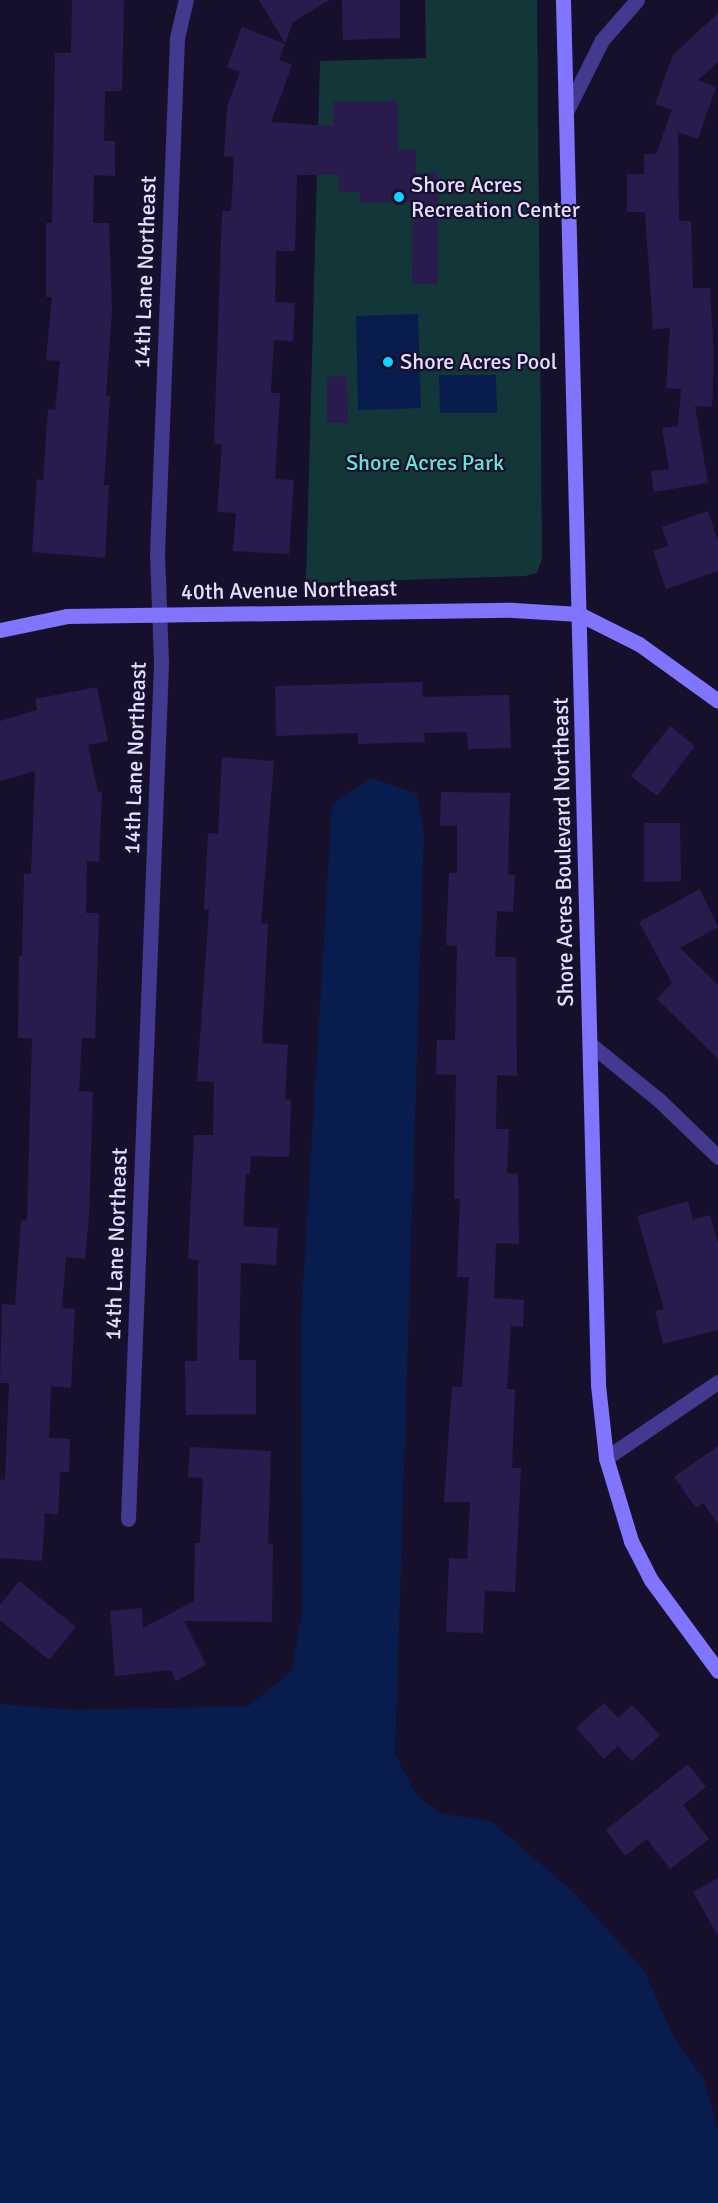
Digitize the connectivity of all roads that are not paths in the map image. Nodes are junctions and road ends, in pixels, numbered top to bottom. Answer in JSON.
{"nodes":[{"id":1,"x":186,"y":0,"type":"edge"},
{"id":2,"x":564,"y":0,"type":"edge"},
{"id":3,"x":637,"y":0,"type":"edge"},
{"id":4,"x":567,"y":110,"type":"junction"},
{"id":5,"x":159,"y":614,"type":"junction"},
{"id":6,"x":579,"y":614,"type":"junction"},
{"id":7,"x":0,"y":630,"type":"edge"},
{"id":8,"x":718,"y":701,"type":"edge"},
{"id":9,"x":590,"y":1044,"type":"junction"},
{"id":10,"x":718,"y":1157,"type":"edge"},
{"id":11,"x":718,"y":1382,"type":"edge"},
{"id":12,"x":606,"y":1458,"type":"junction"},
{"id":13,"x":128,"y":1519,"type":"dead end"},
{"id":14,"x":718,"y":1671,"type":"edge"}],
"edges":[{"from":1,"to":5,"type":"street","name":"14th Lane Northeast"},
{"from":2,"to":4,"type":"street","name":"Shore Acres Boulevard Northeast"},
{"from":3,"to":4,"type":"street"},
{"from":4,"to":6,"type":"street","name":"Shore Acres Boulevard Northeast"},
{"from":5,"to":6,"type":"street","name":"40th Avenue Northeast"},
{"from":5,"to":7,"type":"street","name":"40th Avenue Northeast"},
{"from":5,"to":13,"type":"street","name":"14th Lane Northeast"},
{"from":6,"to":8,"type":"street"},
{"from":6,"to":9,"type":"street","name":"Shore Acres Boulevard Northeast"},
{"from":9,"to":10,"type":"street"},
{"from":9,"to":12,"type":"street","name":"Shore Acres Boulevard Northeast"},
{"from":11,"to":12,"type":"street"},
{"from":12,"to":14,"type":"street","name":"Shore Acres Boulevard Northeast"}]}
